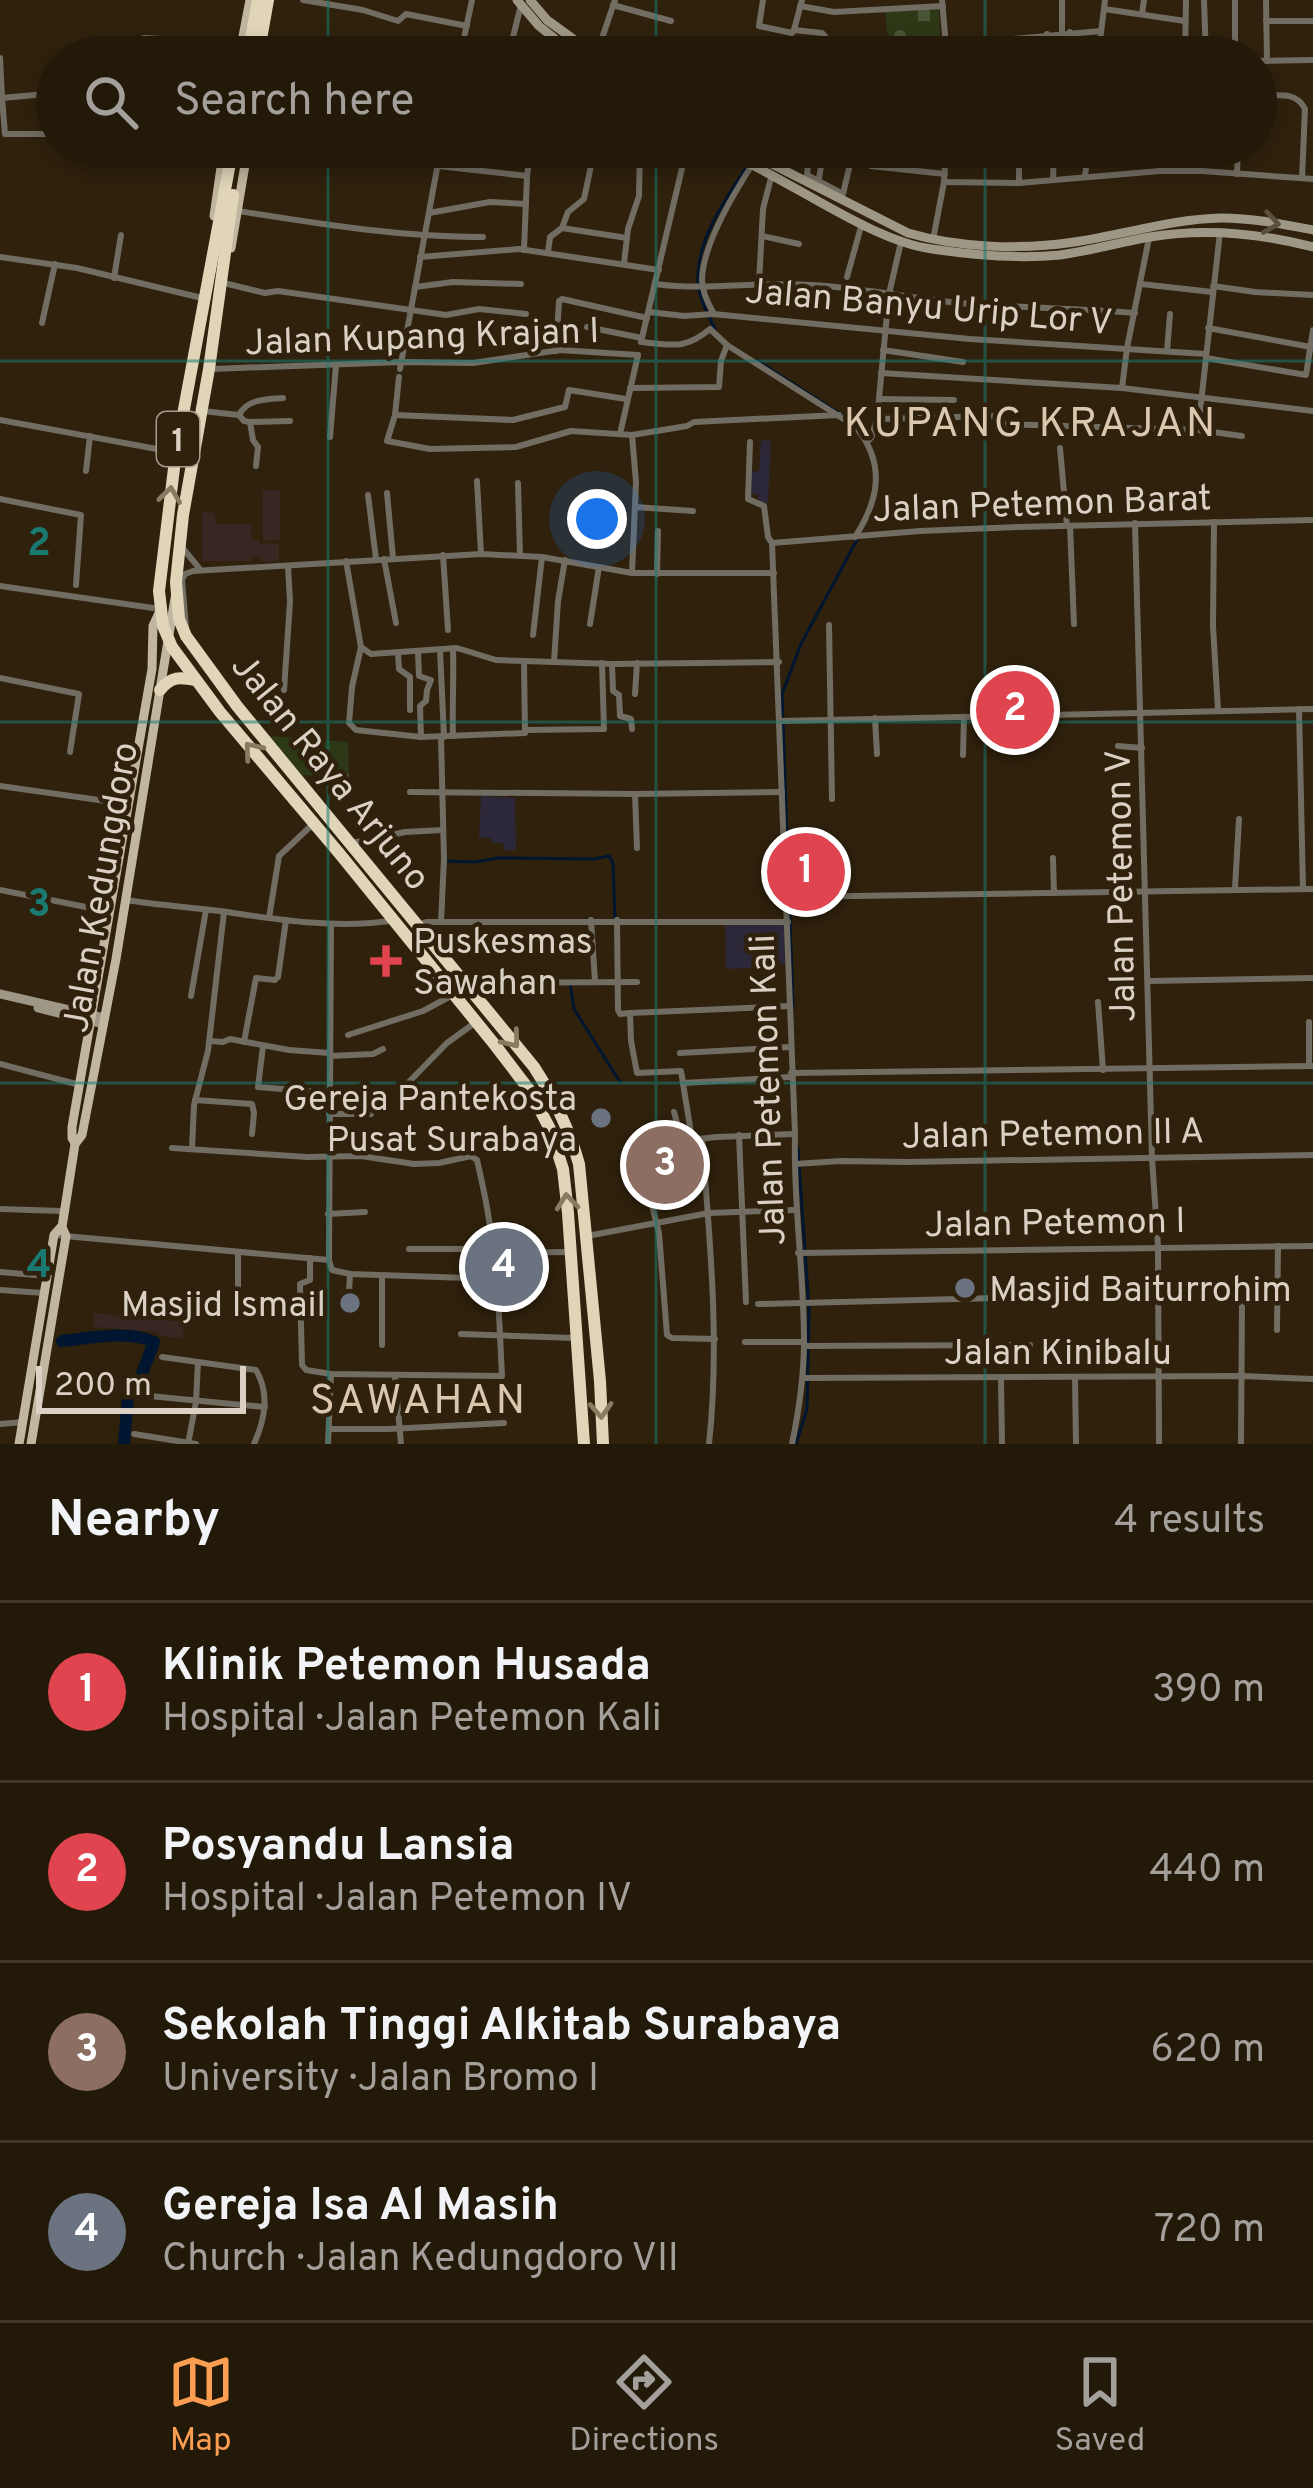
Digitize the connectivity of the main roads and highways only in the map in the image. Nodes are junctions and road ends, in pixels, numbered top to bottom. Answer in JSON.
{"nodes":[{"id":1,"x":254,"y":0,"type":"edge"},
{"id":2,"x":271,"y":0,"type":"edge"},
{"id":3,"x":523,"y":2,"type":"edge"},
{"id":4,"x":246,"y":21,"type":"junction"},
{"id":5,"x":269,"y":25,"type":"junction"},
{"id":6,"x":245,"y":36,"type":"edge"},
{"id":7,"x":246,"y":36,"type":"edge"},
{"id":8,"x":265,"y":36,"type":"edge"},
{"id":9,"x":266,"y":36,"type":"edge"},
{"id":10,"x":550,"y":36,"type":"edge"},
{"id":11,"x":567,"y":36,"type":"edge"},
{"id":12,"x":231,"y":168,"type":"edge"},
{"id":13,"x":235,"y":168,"type":"edge"},
{"id":14,"x":764,"y":168,"type":"edge"},
{"id":15,"x":779,"y":168,"type":"edge"},
{"id":16,"x":1313,"y":230,"type":"edge"},
{"id":17,"x":1313,"y":247,"type":"edge"},
{"id":18,"x":1056,"y":250,"type":"junction"},
{"id":19,"x":218,"y":274,"type":"junction"},
{"id":20,"x":176,"y":592,"type":"junction"},
{"id":21,"x":160,"y":610,"type":"junction"},
{"id":22,"x":167,"y":638,"type":"junction"},
{"id":23,"x":197,"y":680,"type":"junction"},
{"id":24,"x":160,"y":690,"type":"junction"},
{"id":25,"x":330,"y":843,"type":"junction"},
{"id":26,"x":351,"y":843,"type":"junction"},
{"id":27,"x":344,"y":859,"type":"junction"},
{"id":28,"x":0,"y":994,"type":"edge"},
{"id":29,"x":98,"y":1020,"type":"junction"},
{"id":30,"x":75,"y":1143,"type":"junction"},
{"id":31,"x":60,"y":1233,"type":"junction"},
{"id":32,"x":598,"y":1359,"type":"junction"},
{"id":33,"x":579,"y":1360,"type":"junction"},
{"id":34,"x":19,"y":1444,"type":"edge"},
{"id":35,"x":31,"y":1444,"type":"edge"},
{"id":36,"x":584,"y":1444,"type":"edge"},
{"id":37,"x":603,"y":1444,"type":"edge"}],
"edges":[{"from":1,"to":4,"type":"main road"},
{"from":1,"to":7,"type":"highway","bridge":true},
{"from":2,"to":5,"type":"main road"},
{"from":2,"to":8,"type":"highway","bridge":true},
{"from":3,"to":10,"type":"main road"},
{"from":3,"to":11,"type":"main road"},
{"from":4,"to":5,"type":"main road"},
{"from":4,"to":6,"type":"main road"},
{"from":5,"to":9,"type":"main road"},
{"from":12,"to":19,"type":"main road"},
{"from":13,"to":19,"type":"highway","number":"1"},
{"from":14,"to":18,"type":"main road"},
{"from":15,"to":18,"type":"main road"},
{"from":18,"to":16,"type":"main road","one_way":true},
{"from":17,"to":18,"type":"main road"},
{"from":19,"to":20,"type":"highway","number":"1"},
{"from":21,"to":19,"type":"highway","number":"1","one_way":true},
{"from":20,"to":22,"type":"main road","name":"Jalan Kedungdoro"},
{"from":20,"to":26,"type":"highway","name":"Jalan Raya Arjuno","number":"1"},
{"from":21,"to":22,"type":"highway","name":"Jalan Raya Arjuno","number":"1"},
{"from":21,"to":29,"type":"main road","name":"Jalan Kedungdoro"},
{"from":22,"to":23,"type":"highway","name":"Jalan Raya Arjuno","number":"1"},
{"from":22,"to":24,"type":"main road","name":"Jalan Kedungdoro"},
{"from":23,"to":24,"type":"highway"},
{"from":25,"to":23,"type":"highway","name":"Jalan Raya Arjuno","number":"1","one_way":true},
{"from":24,"to":29,"type":"main road","name":"Jalan Kedungdoro"},
{"from":25,"to":26,"type":"highway"},
{"from":25,"to":27,"type":"highway","name":"Jalan Raya Arjuno","number":"1"},
{"from":26,"to":27,"type":"highway"},
{"from":26,"to":32,"type":"highway","name":"Jalan Raya Arjuno","number":"1","one_way":true},
{"from":33,"to":27,"type":"highway","name":"Jalan Raya Arjuno","number":"1","one_way":true},
{"from":28,"to":29,"type":"main road"},
{"from":29,"to":30,"type":"main road","name":"Jalan Kedungdoro"},
{"from":29,"to":30,"type":"main road","name":"Jalan Kedungdoro"},
{"from":30,"to":31,"type":"main road","name":"Jalan Kedungdoro"},
{"from":31,"to":34,"type":"main road","name":"Jalan Kedungdoro"},
{"from":31,"to":35,"type":"main road","name":"Jalan Kedungdoro"},
{"from":32,"to":33,"type":"highway"},
{"from":32,"to":37,"type":"highway","name":"Jalan Raya Arjuno","number":"1","one_way":true},
{"from":33,"to":36,"type":"highway","name":"Jalan Raya Arjuno","number":"1"}]}
